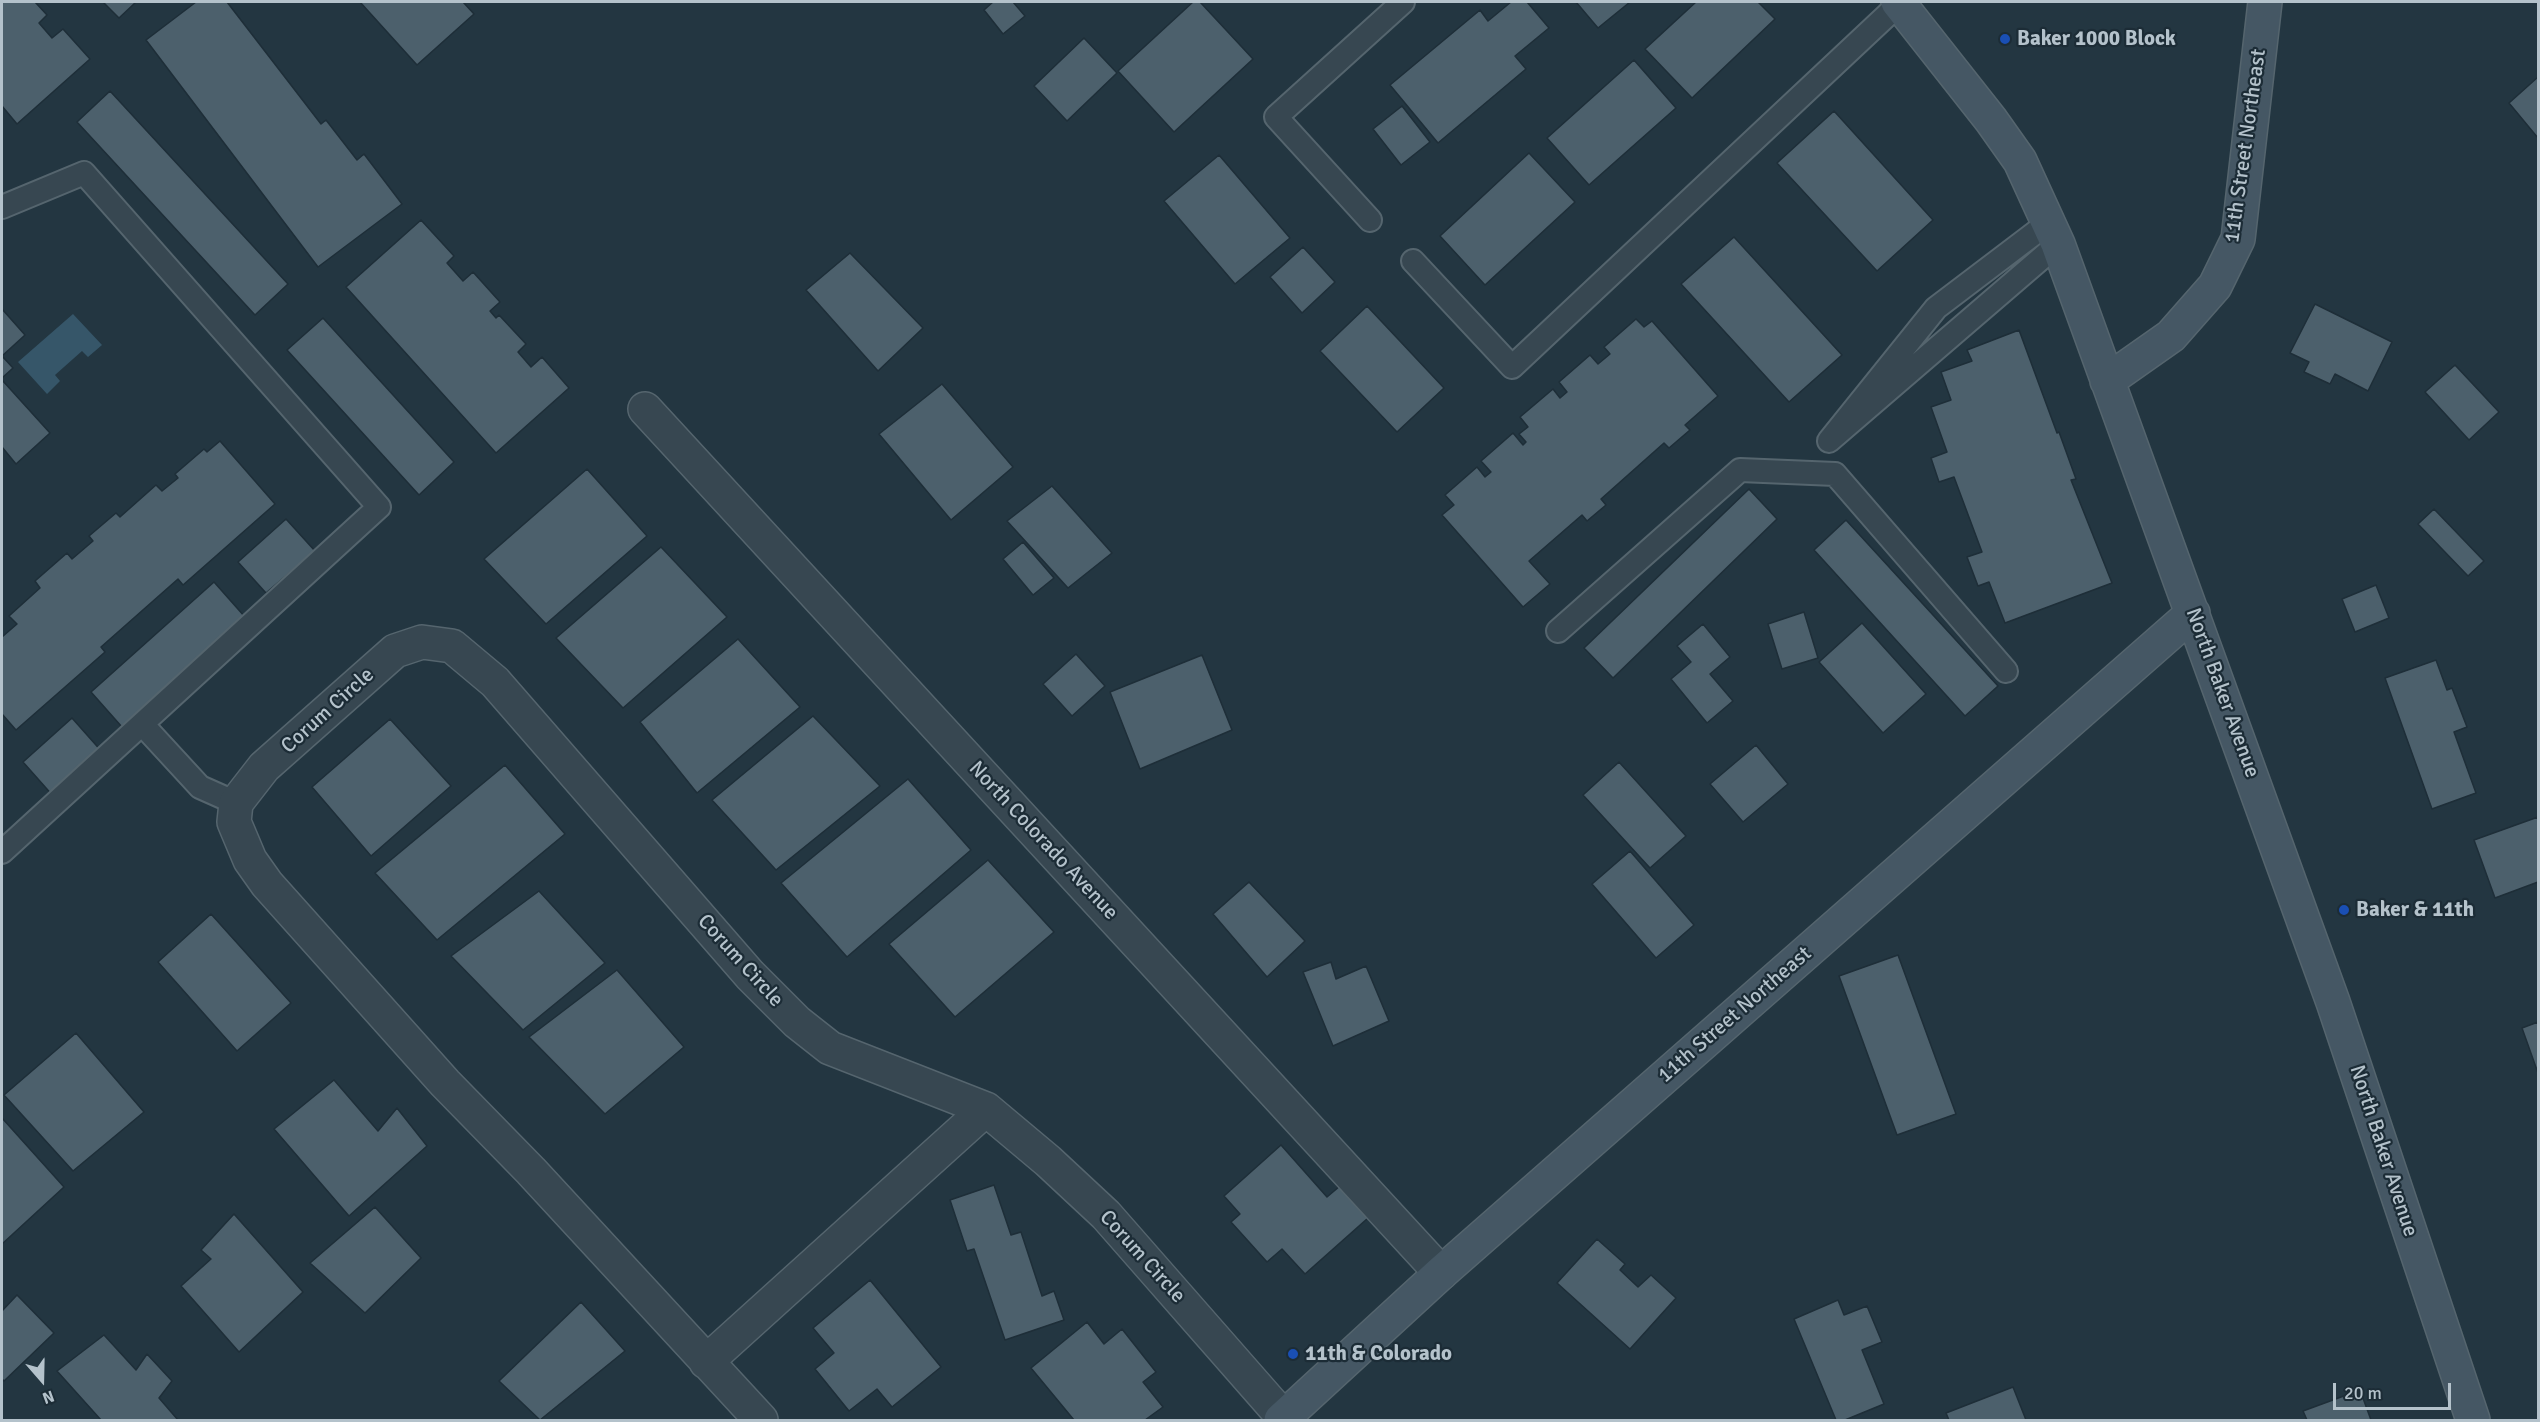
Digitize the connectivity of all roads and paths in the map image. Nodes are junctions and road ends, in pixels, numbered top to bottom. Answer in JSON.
{"nodes":[{"id":1,"x":1403,"y":2,"type":"edge"},
{"id":2,"x":2265,"y":2,"type":"edge"},
{"id":3,"x":1899,"y":3,"type":"edge"},
{"id":4,"x":2,"y":207,"type":"edge"},
{"id":5,"x":1370,"y":220,"type":"dead end"},
{"id":6,"x":2053,"y":234,"type":"junction"},
{"id":7,"x":1413,"y":261,"type":"dead end"},
{"id":8,"x":2107,"y":381,"type":"junction"},
{"id":9,"x":645,"y":408,"type":"dead end"},
{"id":10,"x":1828,"y":441,"type":"junction"},
{"id":11,"x":1812,"y":473,"type":"junction"},
{"id":12,"x":2193,"y":613,"type":"junction"},
{"id":13,"x":1558,"y":631,"type":"dead end"},
{"id":14,"x":2006,"y":671,"type":"dead end"},
{"id":15,"x":142,"y":724,"type":"junction"},
{"id":16,"x":236,"y":803,"type":"junction"},
{"id":17,"x":2,"y":852,"type":"edge"},
{"id":18,"x":986,"y":1109,"type":"junction"},
{"id":19,"x":1441,"y":1273,"type":"junction"},
{"id":20,"x":705,"y":1362,"type":"junction"},
{"id":21,"x":1283,"y":1419,"type":"edge"},
{"id":22,"x":761,"y":1420,"type":"edge"},
{"id":23,"x":2473,"y":1420,"type":"edge"}],
"edges":[{"from":1,"to":5,"type":"lane"},
{"from":2,"to":8,"type":"street","name":"11th Street Northeast"},
{"from":3,"to":6,"type":"street","name":"North Baker Avenue"},
{"from":3,"to":7,"type":"lane"},
{"from":4,"to":15,"type":"lane"},
{"from":6,"to":8,"type":"street","name":"North Baker Avenue"},
{"from":6,"to":10,"type":"lane"},
{"from":6,"to":10,"type":"lane"},
{"from":8,"to":12,"type":"street","name":"North Baker Avenue"},
{"from":9,"to":19,"type":"street","name":"North Colorado Avenue"},
{"from":10,"to":11,"type":"lane"},
{"from":11,"to":13,"type":"lane"},
{"from":11,"to":14,"type":"lane"},
{"from":12,"to":19,"type":"street","name":"11th Street Northeast"},
{"from":12,"to":23,"type":"street","name":"North Baker Avenue"},
{"from":15,"to":16,"type":"lane"},
{"from":15,"to":17,"type":"lane"},
{"from":16,"to":18,"type":"street","name":"Corum Circle"},
{"from":16,"to":20,"type":"street"},
{"from":18,"to":20,"type":"street"},
{"from":18,"to":21,"type":"street","name":"Corum Circle"},
{"from":19,"to":21,"type":"street","name":"11th Street Northeast"},
{"from":20,"to":22,"type":"street"}]}
